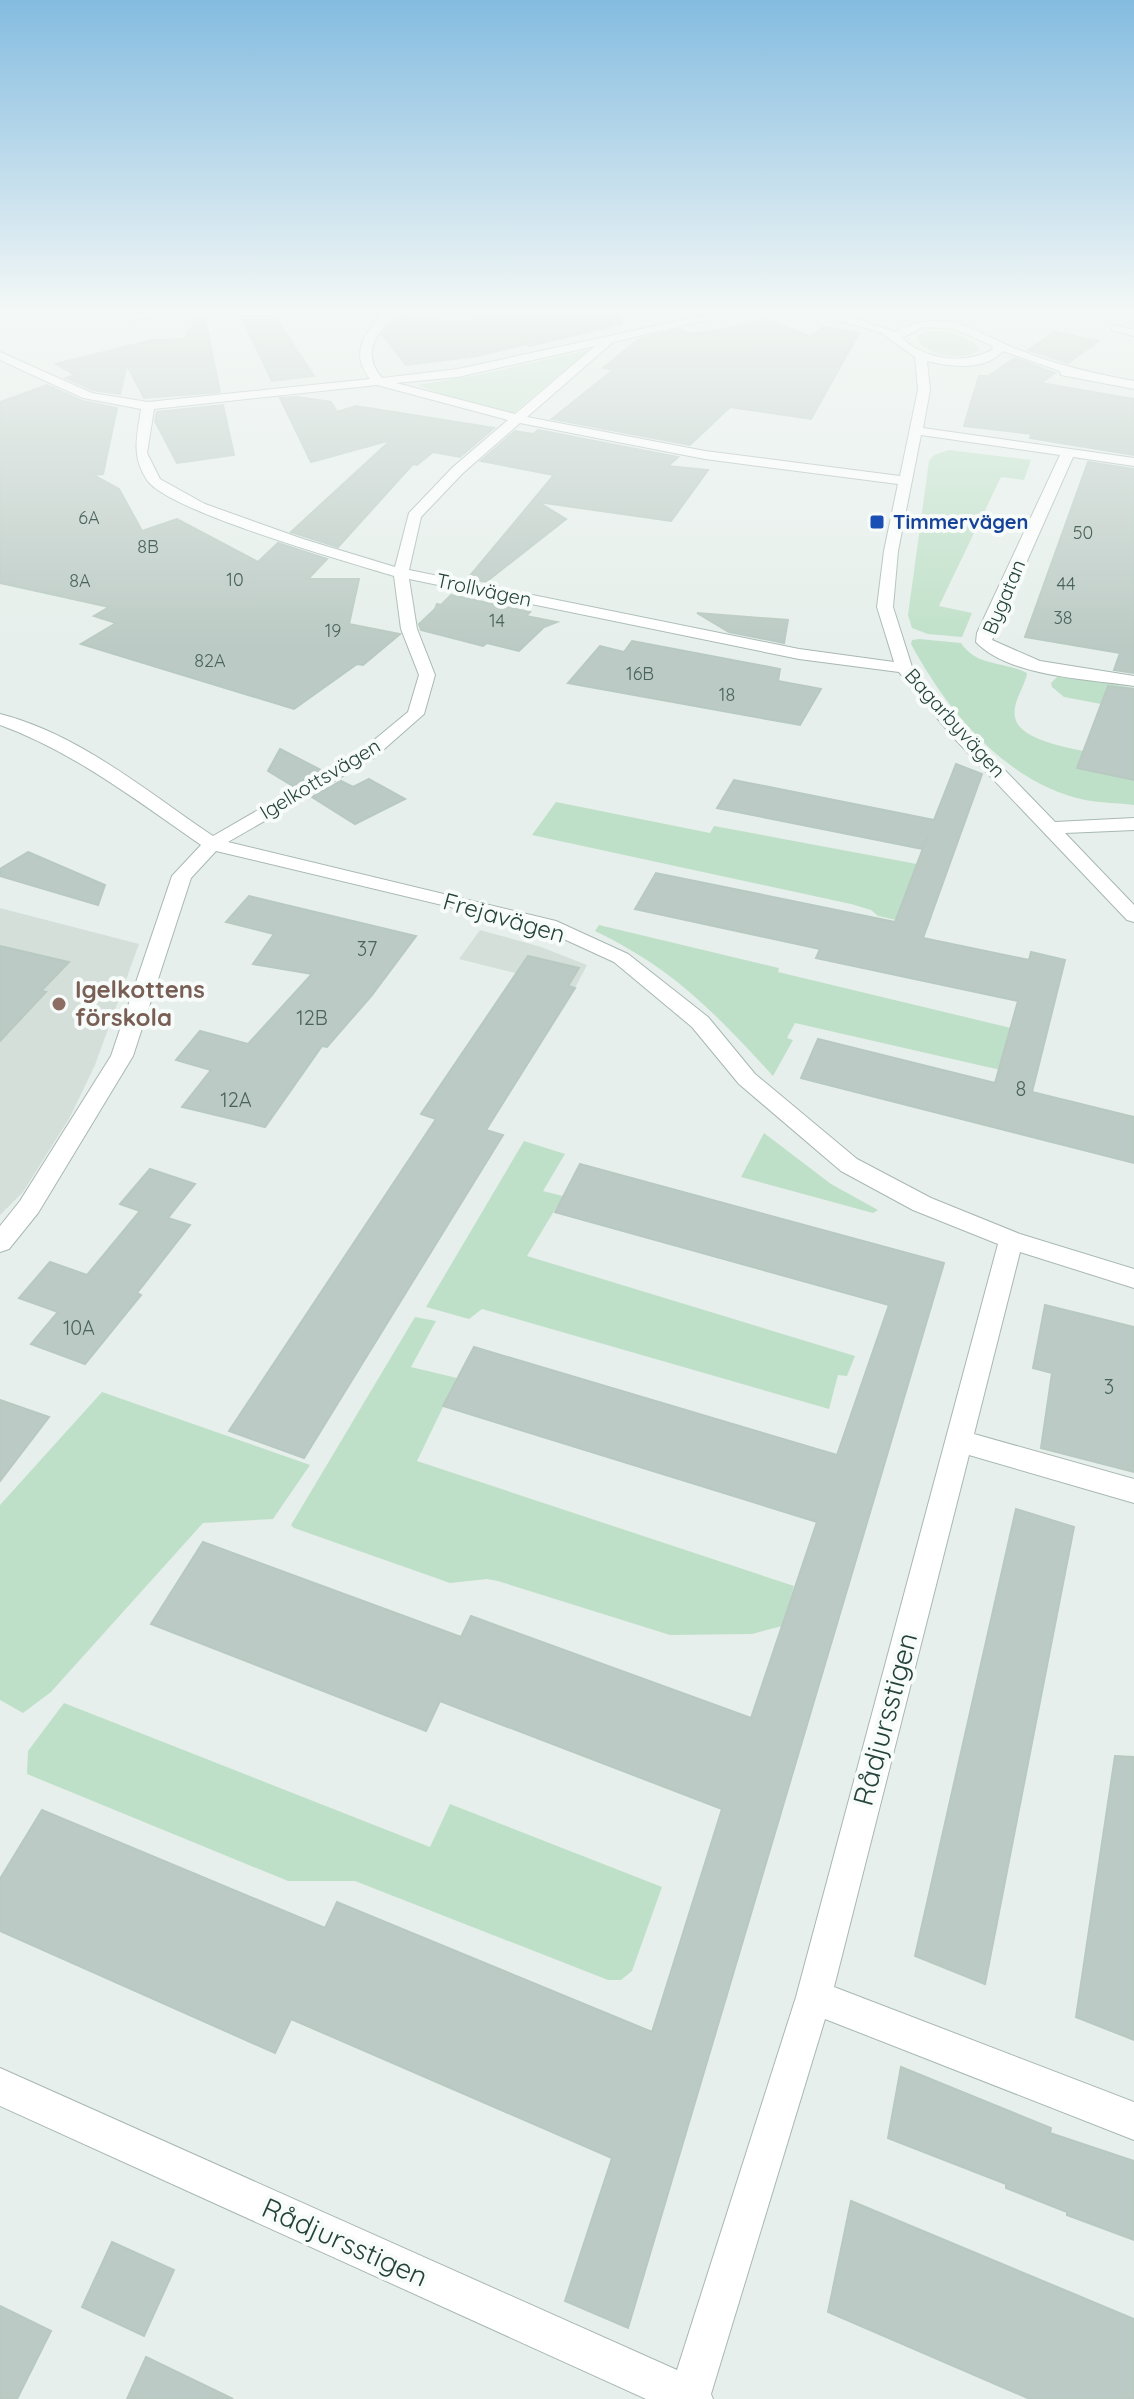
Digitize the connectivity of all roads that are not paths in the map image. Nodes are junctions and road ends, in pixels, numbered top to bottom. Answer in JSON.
{"nodes":[{"id":1,"x":145,"y":424,"type":"edge"},
{"id":2,"x":511,"y":424,"type":"edge"},
{"id":3,"x":541,"y":424,"type":"edge"},
{"id":4,"x":919,"y":424,"type":"edge"},
{"id":5,"x":917,"y":431,"type":"junction"},
{"id":6,"x":1068,"y":453,"type":"junction"},
{"id":7,"x":1134,"y":462,"type":"edge"},
{"id":8,"x":904,"y":481,"type":"junction"},
{"id":9,"x":401,"y":573,"type":"junction"},
{"id":10,"x":904,"y":668,"type":"junction"},
{"id":11,"x":1134,"y":681,"type":"edge"},
{"id":12,"x":0,"y":719,"type":"edge"},
{"id":13,"x":1134,"y":824,"type":"edge"},
{"id":14,"x":1053,"y":828,"type":"junction"},
{"id":15,"x":212,"y":844,"type":"junction"},
{"id":16,"x":1134,"y":916,"type":"edge"},
{"id":17,"x":1011,"y":1240,"type":"junction"},
{"id":18,"x":0,"y":1243,"type":"edge"},
{"id":19,"x":1134,"y":1279,"type":"edge"},
{"id":20,"x":958,"y":1441,"type":"junction"},
{"id":21,"x":1134,"y":1491,"type":"edge"},
{"id":22,"x":814,"y":1997,"type":"junction"},
{"id":23,"x":0,"y":2087,"type":"edge"},
{"id":24,"x":1134,"y":2121,"type":"edge"},
{"id":25,"x":691,"y":2398,"type":"edge"}],
"edges":[{"from":1,"to":9,"type":"street","name":"Trollvägen"},
{"from":2,"to":9,"type":"street","name":"Igelkottsvägen"},
{"from":3,"to":8,"type":"street"},
{"from":4,"to":5,"type":"street","name":"Bagarbyvägen"},
{"from":5,"to":6,"type":"street"},
{"from":5,"to":8,"type":"street","name":"Bagarbyvägen"},
{"from":6,"to":7,"type":"street"},
{"from":6,"to":11,"type":"street","name":"Bygatan"},
{"from":8,"to":10,"type":"street","name":"Bagarbyvägen"},
{"from":9,"to":10,"type":"street","name":"Trollvägen"},
{"from":9,"to":15,"type":"street","name":"Igelkottsvägen"},
{"from":10,"to":14,"type":"street","name":"Bagarbyvägen"},
{"from":12,"to":15,"type":"street","name":"Frejavägen"},
{"from":13,"to":14,"type":"street"},
{"from":14,"to":16,"type":"street","name":"Bagarbyvägen"},
{"from":15,"to":17,"type":"street","name":"Frejavägen"},
{"from":15,"to":18,"type":"street","name":"Igelkottsvägen"},
{"from":17,"to":19,"type":"street","name":"Frejavägen"},
{"from":17,"to":20,"type":"street","name":"Rådjursstigen"},
{"from":20,"to":21,"type":"street"},
{"from":20,"to":22,"type":"street","name":"Rådjursstigen"},
{"from":22,"to":24,"type":"street"},
{"from":22,"to":25,"type":"street","name":"Rådjursstigen"},
{"from":23,"to":25,"type":"street","name":"Rådjursstigen"}]}
